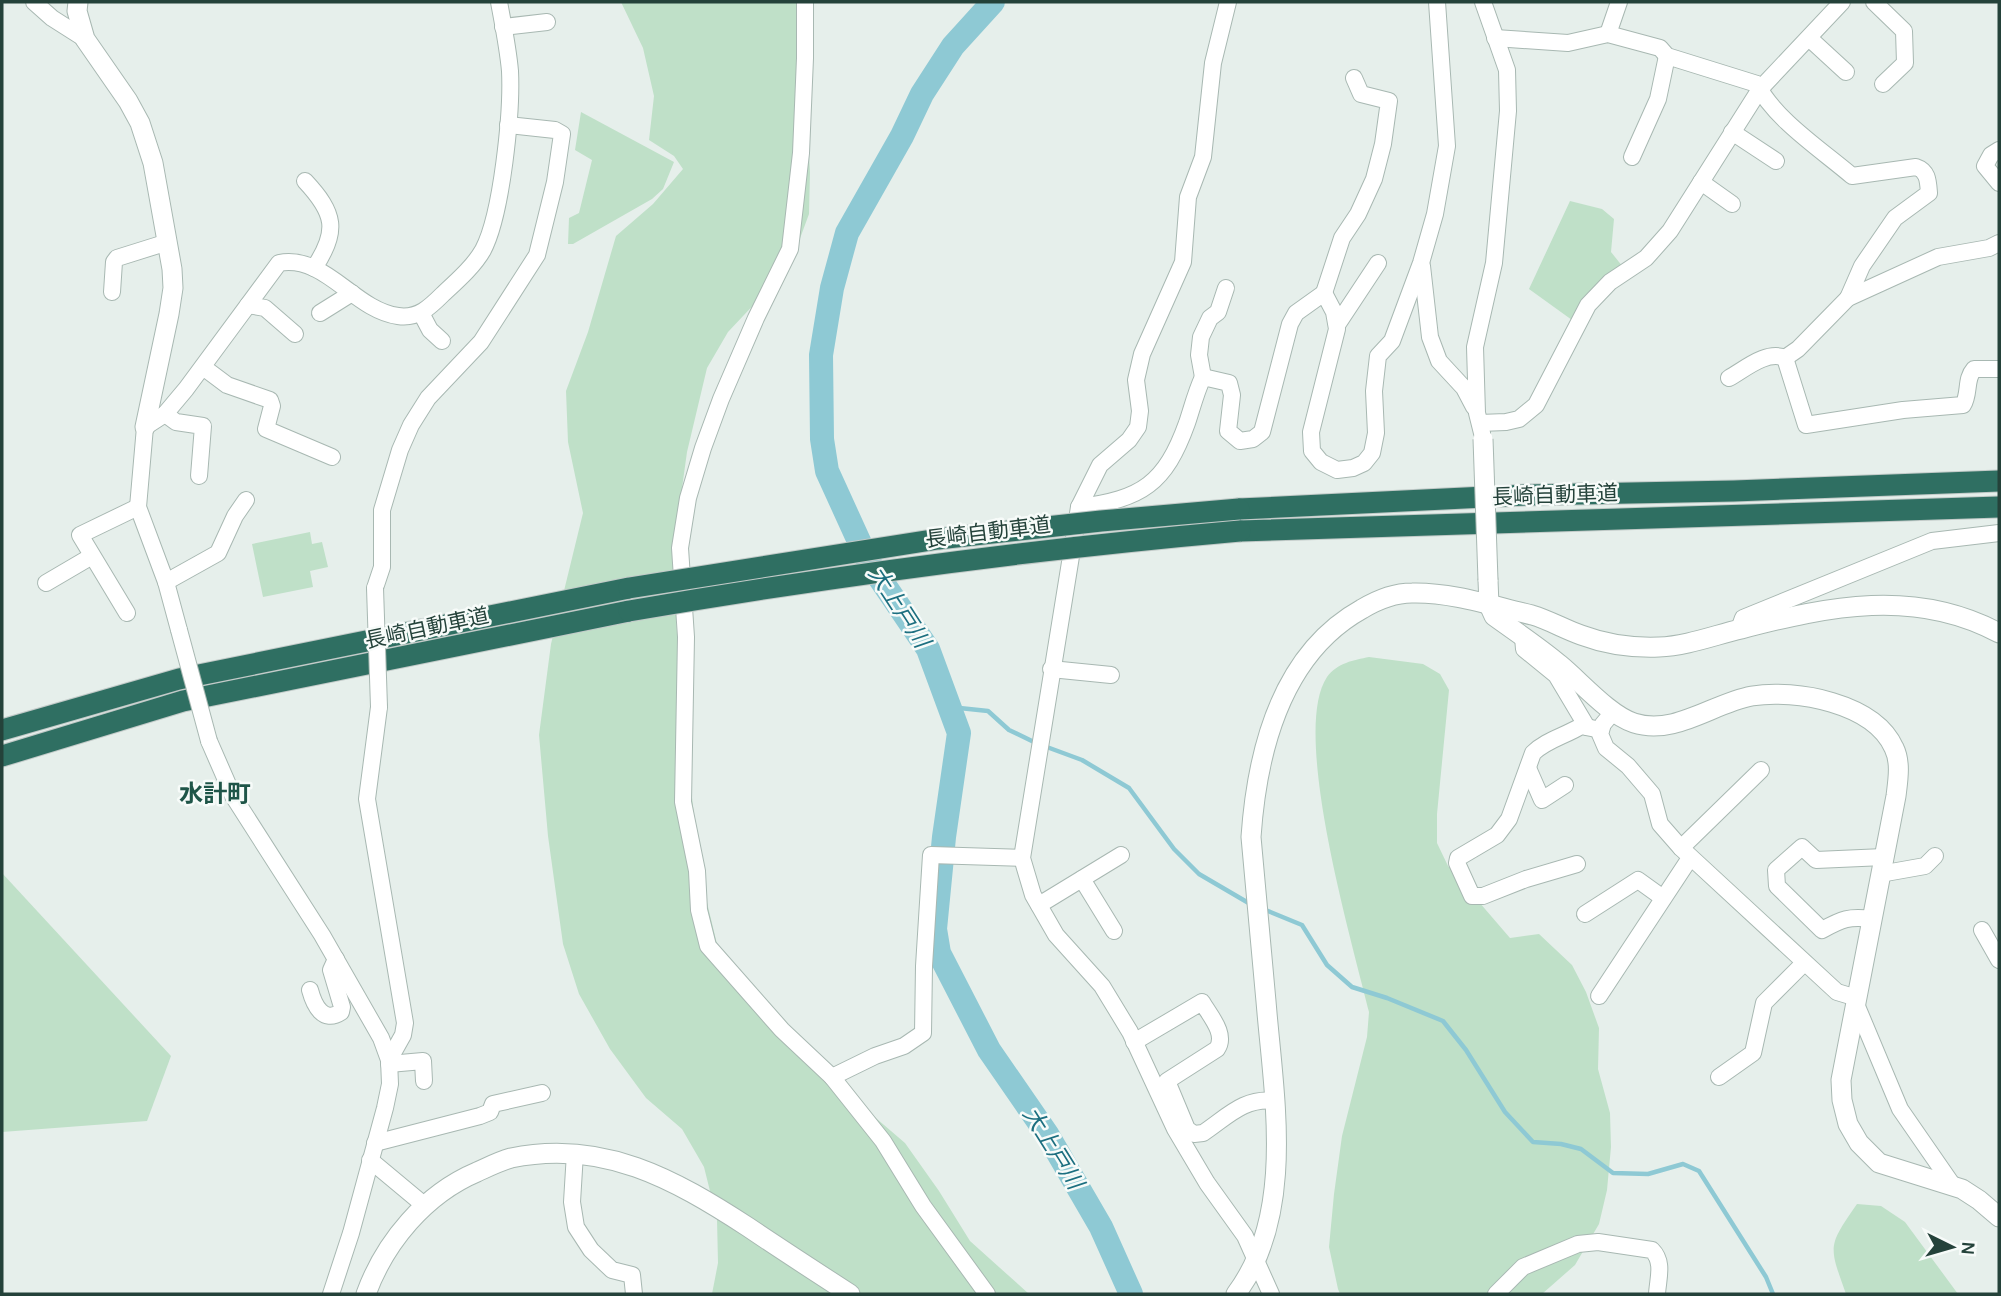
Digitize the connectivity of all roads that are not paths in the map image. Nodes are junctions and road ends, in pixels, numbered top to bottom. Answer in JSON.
{"nodes":[{"id":1,"x":34,"y":2,"type":"edge"},
{"id":2,"x":78,"y":2,"type":"edge"},
{"id":3,"x":499,"y":2,"type":"edge"},
{"id":4,"x":805,"y":2,"type":"edge"},
{"id":5,"x":1227,"y":2,"type":"edge"},
{"id":6,"x":1437,"y":2,"type":"edge"},
{"id":7,"x":1483,"y":2,"type":"edge"},
{"id":8,"x":1619,"y":2,"type":"edge"},
{"id":9,"x":1842,"y":2,"type":"edge"},
{"id":10,"x":1874,"y":2,"type":"edge"},
{"id":11,"x":547,"y":23,"type":"dead end"},
{"id":12,"x":503,"y":27,"type":"junction"},
{"id":13,"x":1608,"y":34,"type":"junction"},
{"id":14,"x":1495,"y":38,"type":"junction"},
{"id":15,"x":1809,"y":38,"type":"junction"},
{"id":16,"x":85,"y":39,"type":"junction"},
{"id":17,"x":1667,"y":56,"type":"junction"},
{"id":18,"x":1846,"y":72,"type":"dead end"},
{"id":19,"x":1354,"y":78,"type":"dead end"},
{"id":20,"x":1883,"y":84,"type":"dead end"},
{"id":21,"x":1760,"y":89,"type":"junction"},
{"id":22,"x":508,"y":125,"type":"junction"},
{"id":23,"x":1732,"y":132,"type":"junction"},
{"id":24,"x":1999,"y":150,"type":"edge"},
{"id":25,"x":1632,"y":157,"type":"dead end"},
{"id":26,"x":1776,"y":161,"type":"dead end"},
{"id":27,"x":305,"y":181,"type":"dead end"},
{"id":28,"x":1700,"y":182,"type":"junction"},
{"id":29,"x":1999,"y":183,"type":"edge"},
{"id":30,"x":1732,"y":204,"type":"dead end"},
{"id":31,"x":168,"y":242,"type":"junction"},
{"id":32,"x":1999,"y":243,"type":"edge"},
{"id":33,"x":1378,"y":263,"type":"dead end"},
{"id":34,"x":1422,"y":263,"type":"junction"},
{"id":35,"x":314,"y":268,"type":"junction"},
{"id":36,"x":1226,"y":288,"type":"dead end"},
{"id":37,"x":112,"y":292,"type":"dead end"},
{"id":38,"x":352,"y":293,"type":"junction"},
{"id":39,"x":1324,"y":293,"type":"junction"},
{"id":40,"x":1848,"y":298,"type":"junction"},
{"id":41,"x":248,"y":305,"type":"junction"},
{"id":42,"x":320,"y":313,"type":"dead end"},
{"id":43,"x":421,"y":313,"type":"junction"},
{"id":44,"x":1336,"y":326,"type":"junction"},
{"id":45,"x":295,"y":334,"type":"dead end"},
{"id":46,"x":442,"y":341,"type":"dead end"},
{"id":47,"x":1785,"y":358,"type":"junction"},
{"id":48,"x":203,"y":368,"type":"junction"},
{"id":49,"x":1999,"y":369,"type":"edge"},
{"id":50,"x":1203,"y":377,"type":"junction"},
{"id":51,"x":1729,"y":378,"type":"dead end"},
{"id":52,"x":165,"y":414,"type":"junction"},
{"id":53,"x":1480,"y":425,"type":"junction"},
{"id":54,"x":145,"y":427,"type":"junction"},
{"id":55,"x":332,"y":457,"type":"dead end"},
{"id":56,"x":199,"y":476,"type":"dead end"},
{"id":57,"x":1999,"y":481,"type":"edge"},
{"id":58,"x":246,"y":500,"type":"dead end"},
{"id":59,"x":1999,"y":506,"type":"edge"},
{"id":60,"x":138,"y":507,"type":"junction"},
{"id":61,"x":1079,"y":507,"type":"junction"},
{"id":62,"x":1999,"y":533,"type":"edge"},
{"id":63,"x":92,"y":556,"type":"junction"},
{"id":64,"x":166,"y":582,"type":"junction"},
{"id":65,"x":46,"y":583,"type":"dead end"},
{"id":66,"x":1489,"y":605,"type":"junction"},
{"id":67,"x":127,"y":613,"type":"dead end"},
{"id":68,"x":1739,"y":629,"type":"junction"},
{"id":69,"x":1999,"y":633,"type":"edge"},
{"id":70,"x":1523,"y":637,"type":"junction"},
{"id":71,"x":1051,"y":669,"type":"junction"},
{"id":72,"x":1111,"y":675,"type":"dead end"},
{"id":73,"x":1614,"y":712,"type":"junction"},
{"id":74,"x":1594,"y":728,"type":"junction"},
{"id":75,"x":2,"y":730,"type":"edge"},
{"id":76,"x":2,"y":757,"type":"edge"},
{"id":77,"x":1528,"y":768,"type":"junction"},
{"id":78,"x":1761,"y":770,"type":"dead end"},
{"id":79,"x":1565,"y":785,"type":"dead end"},
{"id":80,"x":1686,"y":853,"type":"junction"},
{"id":81,"x":1121,"y":855,"type":"dead end"},
{"id":82,"x":1935,"y":856,"type":"dead end"},
{"id":83,"x":1021,"y":858,"type":"junction"},
{"id":84,"x":1577,"y":864,"type":"dead end"},
{"id":85,"x":1882,"y":865,"type":"junction"},
{"id":86,"x":1082,"y":878,"type":"junction"},
{"id":87,"x":1663,"y":898,"type":"junction"},
{"id":88,"x":1039,"y":905,"type":"junction"},
{"id":89,"x":1585,"y":914,"type":"dead end"},
{"id":90,"x":1872,"y":919,"type":"junction"},
{"id":91,"x":1982,"y":930,"type":"dead end"},
{"id":92,"x":1114,"y":931,"type":"dead end"},
{"id":93,"x":335,"y":959,"type":"junction"},
{"id":94,"x":1999,"y":960,"type":"edge"},
{"id":95,"x":1804,"y":962,"type":"junction"},
{"id":96,"x":310,"y":990,"type":"dead end"},
{"id":97,"x":1599,"y":996,"type":"dead end"},
{"id":98,"x":1856,"y":1001,"type":"junction"},
{"id":99,"x":1134,"y":1042,"type":"junction"},
{"id":100,"x":389,"y":1062,"type":"junction"},
{"id":101,"x":832,"y":1077,"type":"junction"},
{"id":102,"x":1719,"y":1077,"type":"dead end"},
{"id":103,"x":424,"y":1081,"type":"dead end"},
{"id":104,"x":542,"y":1093,"type":"dead end"},
{"id":105,"x":1275,"y":1101,"type":"junction"},
{"id":106,"x":375,"y":1143,"type":"junction"},
{"id":107,"x":575,"y":1153,"type":"junction"},
{"id":108,"x":370,"y":1160,"type":"junction"},
{"id":109,"x":1954,"y":1187,"type":"junction"},
{"id":110,"x":424,"y":1205,"type":"junction"},
{"id":111,"x":1999,"y":1217,"type":"edge"},
{"id":112,"x":1255,"y":1259,"type":"junction"},
{"id":113,"x":1240,"y":1292,"type":"edge"},
{"id":114,"x":331,"y":1294,"type":"edge"},
{"id":115,"x":366,"y":1294,"type":"edge"},
{"id":116,"x":634,"y":1294,"type":"edge"},
{"id":117,"x":850,"y":1294,"type":"edge"},
{"id":118,"x":987,"y":1294,"type":"edge"},
{"id":119,"x":1270,"y":1294,"type":"edge"},
{"id":120,"x":1496,"y":1294,"type":"edge"},
{"id":121,"x":1657,"y":1294,"type":"edge"}],
"edges":[{"from":1,"to":16,"type":"street"},
{"from":2,"to":16,"type":"street"},
{"from":3,"to":12,"type":"street"},
{"from":4,"to":101,"type":"street"},
{"from":5,"to":61,"type":"street"},
{"from":6,"to":34,"type":"street"},
{"from":7,"to":14,"type":"street"},
{"from":8,"to":13,"type":"street"},
{"from":9,"to":15,"type":"street"},
{"from":10,"to":20,"type":"street"},
{"from":11,"to":12,"type":"street"},
{"from":12,"to":22,"type":"street"},
{"from":13,"to":14,"type":"street"},
{"from":13,"to":17,"type":"street"},
{"from":14,"to":53,"type":"street"},
{"from":15,"to":18,"type":"street"},
{"from":15,"to":21,"type":"street"},
{"from":16,"to":31,"type":"street"},
{"from":17,"to":21,"type":"street"},
{"from":17,"to":25,"type":"street"},
{"from":19,"to":39,"type":"street"},
{"from":21,"to":23,"type":"street"},
{"from":21,"to":40,"type":"street"},
{"from":22,"to":43,"type":"street"},
{"from":22,"to":100,"type":"street","bridge":true},
{"from":23,"to":26,"type":"street"},
{"from":23,"to":28,"type":"street"},
{"from":24,"to":29,"type":"street"},
{"from":27,"to":35,"type":"street"},
{"from":28,"to":30,"type":"street"},
{"from":28,"to":53,"type":"street"},
{"from":31,"to":37,"type":"street"},
{"from":31,"to":54,"type":"street"},
{"from":32,"to":40,"type":"street"},
{"from":33,"to":44,"type":"street"},
{"from":34,"to":44,"type":"street"},
{"from":34,"to":53,"type":"street"},
{"from":35,"to":38,"type":"street"},
{"from":35,"to":41,"type":"street"},
{"from":36,"to":50,"type":"street"},
{"from":38,"to":42,"type":"street"},
{"from":38,"to":43,"type":"street"},
{"from":39,"to":44,"type":"street"},
{"from":39,"to":50,"type":"street"},
{"from":40,"to":47,"type":"street"},
{"from":41,"to":45,"type":"street"},
{"from":41,"to":48,"type":"street"},
{"from":43,"to":46,"type":"street"},
{"from":47,"to":49,"type":"street"},
{"from":47,"to":51,"type":"street"},
{"from":48,"to":52,"type":"street"},
{"from":48,"to":55,"type":"street"},
{"from":50,"to":61,"type":"street"},
{"from":52,"to":54,"type":"street"},
{"from":52,"to":56,"type":"street"},
{"from":53,"to":66,"type":"street","bridge":true},
{"from":54,"to":60,"type":"street"},
{"from":57,"to":75,"type":"highway","name":"長崎自動車道","bridge":true},
{"from":58,"to":64,"type":"street"},
{"from":59,"to":76,"type":"highway","name":"長崎自動車道","bridge":true},
{"from":60,"to":63,"type":"street"},
{"from":60,"to":64,"type":"street"},
{"from":61,"to":71,"type":"street"},
{"from":62,"to":68,"type":"street"},
{"from":63,"to":65,"type":"street"},
{"from":63,"to":67,"type":"street"},
{"from":64,"to":93,"type":"street","bridge":true},
{"from":66,"to":68,"type":"street"},
{"from":66,"to":70,"type":"street"},
{"from":66,"to":105,"type":"street"},
{"from":68,"to":69,"type":"street"},
{"from":70,"to":73,"type":"street"},
{"from":70,"to":74,"type":"street"},
{"from":71,"to":72,"type":"street"},
{"from":71,"to":83,"type":"street"},
{"from":73,"to":74,"type":"street"},
{"from":73,"to":85,"type":"street"},
{"from":74,"to":77,"type":"street"},
{"from":74,"to":80,"type":"street"},
{"from":77,"to":79,"type":"street"},
{"from":77,"to":84,"type":"street"},
{"from":78,"to":80,"type":"street"},
{"from":80,"to":87,"type":"street"},
{"from":80,"to":95,"type":"street"},
{"from":81,"to":86,"type":"street"},
{"from":82,"to":85,"type":"street"},
{"from":83,"to":88,"type":"street"},
{"from":83,"to":101,"type":"street"},
{"from":85,"to":90,"type":"street"},
{"from":85,"to":90,"type":"street"},
{"from":86,"to":88,"type":"street"},
{"from":86,"to":92,"type":"street"},
{"from":87,"to":89,"type":"street"},
{"from":87,"to":97,"type":"street"},
{"from":88,"to":99,"type":"street"},
{"from":90,"to":98,"type":"street"},
{"from":91,"to":94,"type":"street"},
{"from":93,"to":96,"type":"street"},
{"from":93,"to":100,"type":"street"},
{"from":95,"to":98,"type":"street"},
{"from":95,"to":102,"type":"street"},
{"from":98,"to":109,"type":"street"},
{"from":98,"to":109,"type":"street"},
{"from":99,"to":105,"type":"street"},
{"from":99,"to":112,"type":"street"},
{"from":100,"to":103,"type":"street"},
{"from":100,"to":106,"type":"street"},
{"from":101,"to":118,"type":"street"},
{"from":104,"to":106,"type":"street"},
{"from":105,"to":112,"type":"street"},
{"from":106,"to":108,"type":"street"},
{"from":107,"to":110,"type":"street"},
{"from":107,"to":116,"type":"street"},
{"from":107,"to":117,"type":"street"},
{"from":108,"to":110,"type":"street"},
{"from":108,"to":114,"type":"street"},
{"from":109,"to":111,"type":"street"},
{"from":110,"to":115,"type":"street"},
{"from":112,"to":113,"type":"street"},
{"from":112,"to":119,"type":"street"},
{"from":120,"to":121,"type":"street"}]}
